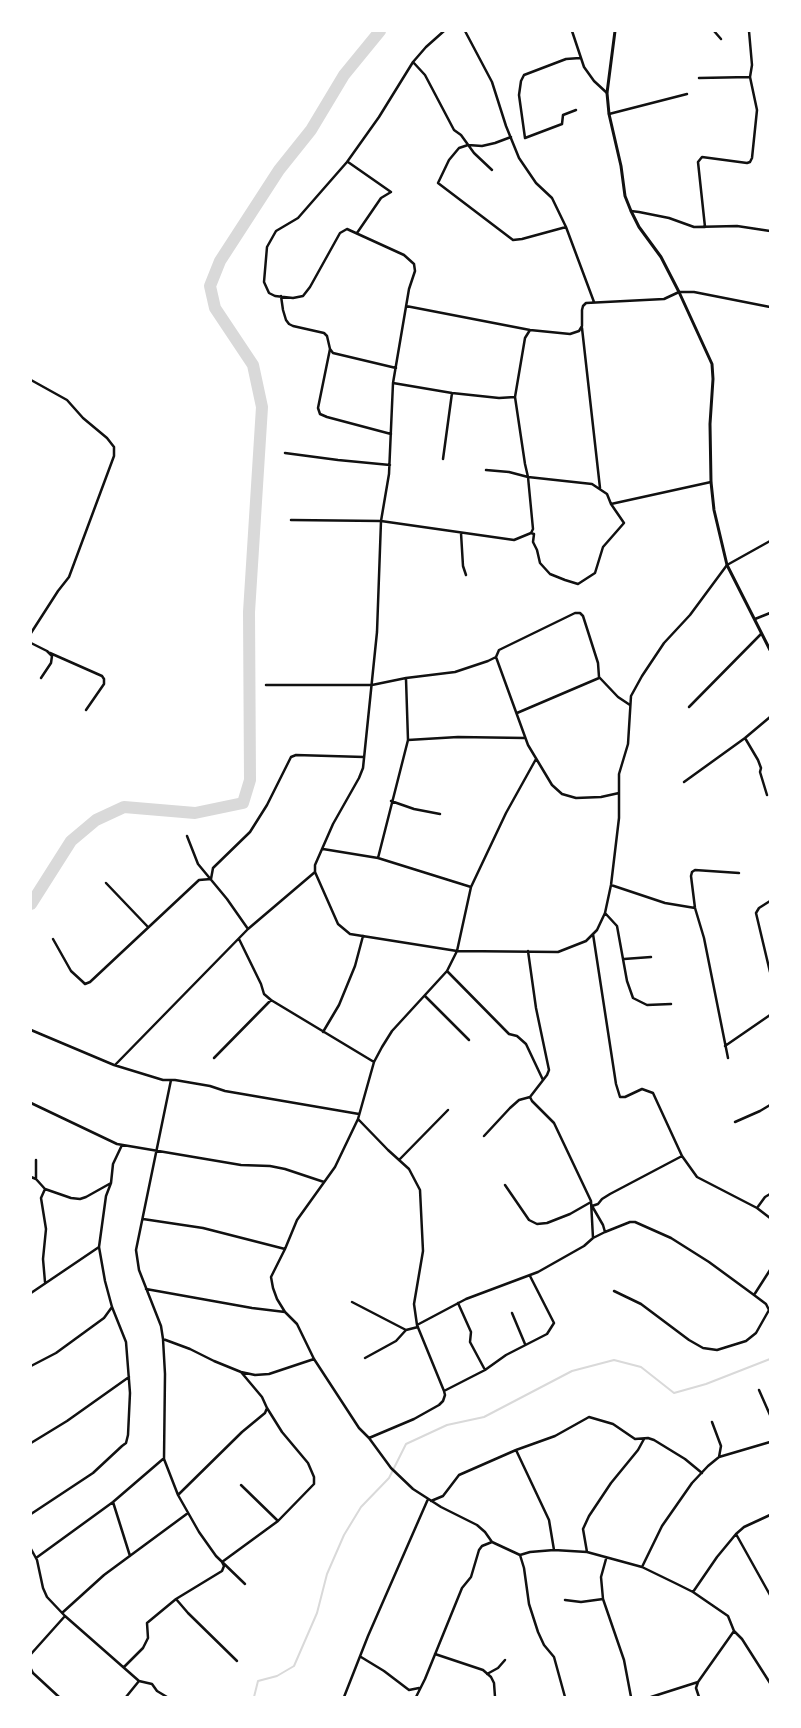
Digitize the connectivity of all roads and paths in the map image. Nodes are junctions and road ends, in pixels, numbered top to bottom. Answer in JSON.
{"nodes":[{"id":1,"x":444,"y":31,"type":"edge"},
{"id":2,"x":465,"y":31,"type":"edge"},
{"id":3,"x":572,"y":31,"type":"edge"},
{"id":4,"x":615,"y":31,"type":"edge"},
{"id":5,"x":714,"y":31,"type":"edge"},
{"id":6,"x":749,"y":31,"type":"edge"},
{"id":7,"x":721,"y":39,"type":"dead end"},
{"id":8,"x":580,"y":58,"type":"junction"},
{"id":9,"x":413,"y":62,"type":"junction"},
{"id":10,"x":750,"y":77,"type":"junction"},
{"id":11,"x":699,"y":78,"type":"dead end"},
{"id":12,"x":607,"y":93,"type":"junction"},
{"id":13,"x":687,"y":94,"type":"dead end"},
{"id":14,"x":576,"y":110,"type":"dead end"},
{"id":15,"x":609,"y":114,"type":"junction"},
{"id":16,"x":511,"y":137,"type":"junction"},
{"id":17,"x":468,"y":145,"type":"junction"},
{"id":18,"x":347,"y":162,"type":"junction"},
{"id":19,"x":492,"y":170,"type":"dead end"},
{"id":20,"x":630,"y":211,"type":"junction"},
{"id":21,"x":566,"y":227,"type":"junction"},
{"id":22,"x":705,"y":227,"type":"junction"},
{"id":23,"x":770,"y":231,"type":"edge"},
{"id":24,"x":357,"y":233,"type":"junction"},
{"id":25,"x":679,"y":292,"type":"junction"},
{"id":26,"x":281,"y":296,"type":"junction"},
{"id":27,"x":594,"y":302,"type":"junction"},
{"id":28,"x":406,"y":306,"type":"junction"},
{"id":29,"x":770,"y":307,"type":"edge"},
{"id":30,"x":582,"y":326,"type":"junction"},
{"id":31,"x":530,"y":330,"type":"junction"},
{"id":32,"x":330,"y":349,"type":"junction"},
{"id":33,"x":396,"y":368,"type":"junction"},
{"id":34,"x":31,"y":380,"type":"edge"},
{"id":35,"x":393,"y":383,"type":"junction"},
{"id":36,"x":452,"y":393,"type":"junction"},
{"id":37,"x":515,"y":397,"type":"junction"},
{"id":38,"x":391,"y":434,"type":"junction"},
{"id":39,"x":286,"y":453,"type":"dead end"},
{"id":40,"x":443,"y":459,"type":"dead end"},
{"id":41,"x":390,"y":464,"type":"junction"},
{"id":42,"x":486,"y":470,"type":"dead end"},
{"id":43,"x":528,"y":477,"type":"junction"},
{"id":44,"x":711,"y":482,"type":"junction"},
{"id":45,"x":600,"y":488,"type":"junction"},
{"id":46,"x":611,"y":504,"type":"junction"},
{"id":47,"x":291,"y":520,"type":"dead end"},
{"id":48,"x":381,"y":521,"type":"junction"},
{"id":49,"x":461,"y":533,"type":"junction"},
{"id":50,"x":531,"y":533,"type":"junction"},
{"id":51,"x":770,"y":541,"type":"edge"},
{"id":52,"x":727,"y":565,"type":"junction"},
{"id":53,"x":466,"y":575,"type":"dead end"},
{"id":54,"x":770,"y":613,"type":"edge"},
{"id":55,"x":754,"y":620,"type":"junction"},
{"id":56,"x":31,"y":633,"type":"edge"},
{"id":57,"x":761,"y":634,"type":"junction"},
{"id":58,"x":31,"y":643,"type":"edge"},
{"id":59,"x":770,"y":650,"type":"edge"},
{"id":60,"x":50,"y":653,"type":"junction"},
{"id":61,"x":496,"y":657,"type":"junction"},
{"id":62,"x":599,"y":677,"type":"junction"},
{"id":63,"x":41,"y":678,"type":"dead end"},
{"id":64,"x":406,"y":678,"type":"junction"},
{"id":65,"x":266,"y":684,"type":"dead end"},
{"id":66,"x":372,"y":685,"type":"junction"},
{"id":67,"x":630,"y":705,"type":"junction"},
{"id":68,"x":689,"y":707,"type":"dead end"},
{"id":69,"x":86,"y":710,"type":"dead end"},
{"id":70,"x":517,"y":713,"type":"junction"},
{"id":71,"x":770,"y":717,"type":"edge"},
{"id":72,"x":525,"y":738,"type":"junction"},
{"id":73,"x":745,"y":738,"type":"junction"},
{"id":74,"x":408,"y":740,"type":"junction"},
{"id":75,"x":364,"y":757,"type":"junction"},
{"id":76,"x":536,"y":759,"type":"junction"},
{"id":77,"x":684,"y":782,"type":"dead end"},
{"id":78,"x":619,"y":793,"type":"junction"},
{"id":79,"x":768,"y":795,"type":"dead end"},
{"id":80,"x":391,"y":801,"type":"junction"},
{"id":81,"x":440,"y":814,"type":"dead end"},
{"id":82,"x":187,"y":836,"type":"dead end"},
{"id":83,"x":323,"y":850,"type":"junction"},
{"id":84,"x":378,"y":858,"type":"junction"},
{"id":85,"x":315,"y":872,"type":"junction"},
{"id":86,"x":740,"y":873,"type":"dead end"},
{"id":87,"x":211,"y":880,"type":"junction"},
{"id":88,"x":106,"y":883,"type":"dead end"},
{"id":89,"x":611,"y":885,"type":"junction"},
{"id":90,"x":472,"y":887,"type":"junction"},
{"id":91,"x":770,"y":901,"type":"edge"},
{"id":92,"x":695,"y":908,"type":"junction"},
{"id":93,"x":605,"y":913,"type":"junction"},
{"id":94,"x":148,"y":927,"type":"junction"},
{"id":95,"x":248,"y":929,"type":"junction"},
{"id":96,"x":593,"y":934,"type":"junction"},
{"id":97,"x":363,"y":936,"type":"junction"},
{"id":98,"x":52,"y":939,"type":"dead end"},
{"id":99,"x":239,"y":939,"type":"junction"},
{"id":100,"x":457,"y":951,"type":"junction"},
{"id":101,"x":528,"y":951,"type":"junction"},
{"id":102,"x":651,"y":957,"type":"dead end"},
{"id":103,"x":624,"y":959,"type":"junction"},
{"id":104,"x":447,"y":971,"type":"junction"},
{"id":105,"x":770,"y":971,"type":"edge"},
{"id":106,"x":425,"y":996,"type":"junction"},
{"id":107,"x":271,"y":1000,"type":"junction"},
{"id":108,"x":671,"y":1004,"type":"dead end"},
{"id":109,"x":770,"y":1015,"type":"edge"},
{"id":110,"x":31,"y":1030,"type":"edge"},
{"id":111,"x":323,"y":1032,"type":"junction"},
{"id":112,"x":469,"y":1040,"type":"dead end"},
{"id":113,"x":725,"y":1046,"type":"junction"},
{"id":114,"x":214,"y":1058,"type":"dead end"},
{"id":115,"x":728,"y":1058,"type":"dead end"},
{"id":116,"x":374,"y":1062,"type":"junction"},
{"id":117,"x":114,"y":1065,"type":"junction"},
{"id":118,"x":171,"y":1080,"type":"junction"},
{"id":119,"x":543,"y":1080,"type":"junction"},
{"id":120,"x":530,"y":1097,"type":"junction"},
{"id":121,"x":31,"y":1103,"type":"edge"},
{"id":122,"x":770,"y":1105,"type":"edge"},
{"id":123,"x":448,"y":1110,"type":"dead end"},
{"id":124,"x":360,"y":1114,"type":"junction"},
{"id":125,"x":358,"y":1119,"type":"junction"},
{"id":126,"x":735,"y":1122,"type":"dead end"},
{"id":127,"x":484,"y":1136,"type":"dead end"},
{"id":128,"x":122,"y":1145,"type":"junction"},
{"id":129,"x":158,"y":1151,"type":"junction"},
{"id":130,"x":682,"y":1156,"type":"junction"},
{"id":131,"x":36,"y":1160,"type":"dead end"},
{"id":132,"x":399,"y":1160,"type":"junction"},
{"id":133,"x":31,"y":1177,"type":"edge"},
{"id":134,"x":36,"y":1179,"type":"junction"},
{"id":135,"x":324,"y":1182,"type":"junction"},
{"id":136,"x":111,"y":1183,"type":"junction"},
{"id":137,"x":505,"y":1185,"type":"dead end"},
{"id":138,"x":45,"y":1189,"type":"junction"},
{"id":139,"x":770,"y":1194,"type":"edge"},
{"id":140,"x":591,"y":1202,"type":"junction"},
{"id":141,"x":592,"y":1206,"type":"junction"},
{"id":142,"x":757,"y":1208,"type":"junction"},
{"id":143,"x":770,"y":1218,"type":"edge"},
{"id":144,"x":143,"y":1219,"type":"junction"},
{"id":145,"x":605,"y":1232,"type":"junction"},
{"id":146,"x":593,"y":1238,"type":"junction"},
{"id":147,"x":99,"y":1246,"type":"junction"},
{"id":148,"x":286,"y":1249,"type":"junction"},
{"id":149,"x":770,"y":1270,"type":"edge"},
{"id":150,"x":530,"y":1276,"type":"junction"},
{"id":151,"x":45,"y":1282,"type":"junction"},
{"id":152,"x":146,"y":1290,"type":"junction"},
{"id":153,"x":614,"y":1291,"type":"dead end"},
{"id":154,"x":31,"y":1293,"type":"edge"},
{"id":155,"x":754,"y":1295,"type":"junction"},
{"id":156,"x":352,"y":1302,"type":"dead end"},
{"id":157,"x":458,"y":1303,"type":"junction"},
{"id":158,"x":112,"y":1307,"type":"junction"},
{"id":159,"x":285,"y":1312,"type":"junction"},
{"id":160,"x":512,"y":1314,"type":"dead end"},
{"id":161,"x":417,"y":1326,"type":"junction"},
{"id":162,"x":406,"y":1330,"type":"junction"},
{"id":163,"x":163,"y":1339,"type":"junction"},
{"id":164,"x":525,"y":1344,"type":"junction"},
{"id":165,"x":365,"y":1358,"type":"dead end"},
{"id":166,"x":314,"y":1359,"type":"junction"},
{"id":167,"x":31,"y":1366,"type":"edge"},
{"id":168,"x":485,"y":1370,"type":"junction"},
{"id":169,"x":241,"y":1372,"type":"junction"},
{"id":170,"x":254,"y":1375,"type":"junction"},
{"id":171,"x":130,"y":1377,"type":"junction"},
{"id":172,"x":250,"y":1382,"type":"junction"},
{"id":173,"x":759,"y":1390,"type":"dead end"},
{"id":174,"x":444,"y":1391,"type":"junction"},
{"id":175,"x":267,"y":1408,"type":"junction"},
{"id":176,"x":770,"y":1415,"type":"edge"},
{"id":177,"x":712,"y":1422,"type":"dead end"},
{"id":178,"x":369,"y":1438,"type":"junction"},
{"id":179,"x":644,"y":1439,"type":"junction"},
{"id":180,"x":770,"y":1442,"type":"edge"},
{"id":181,"x":31,"y":1443,"type":"edge"},
{"id":182,"x":516,"y":1450,"type":"junction"},
{"id":183,"x":719,"y":1458,"type":"junction"},
{"id":184,"x":164,"y":1459,"type":"junction"},
{"id":185,"x":702,"y":1473,"type":"junction"},
{"id":186,"x":242,"y":1485,"type":"dead end"},
{"id":187,"x":178,"y":1495,"type":"junction"},
{"id":188,"x":430,"y":1500,"type":"junction"},
{"id":189,"x":113,"y":1502,"type":"junction"},
{"id":190,"x":188,"y":1513,"type":"junction"},
{"id":191,"x":31,"y":1514,"type":"edge"},
{"id":192,"x":770,"y":1515,"type":"edge"},
{"id":193,"x":278,"y":1520,"type":"junction"},
{"id":194,"x":736,"y":1534,"type":"junction"},
{"id":195,"x":492,"y":1542,"type":"junction"},
{"id":196,"x":31,"y":1549,"type":"edge"},
{"id":197,"x":554,"y":1550,"type":"junction"},
{"id":198,"x":587,"y":1552,"type":"junction"},
{"id":199,"x":520,"y":1555,"type":"junction"},
{"id":200,"x":130,"y":1556,"type":"junction"},
{"id":201,"x":36,"y":1558,"type":"junction"},
{"id":202,"x":606,"y":1559,"type":"junction"},
{"id":203,"x":222,"y":1562,"type":"junction"},
{"id":204,"x":642,"y":1567,"type":"junction"},
{"id":205,"x":245,"y":1584,"type":"dead end"},
{"id":206,"x":693,"y":1592,"type":"junction"},
{"id":207,"x":770,"y":1595,"type":"edge"},
{"id":208,"x":176,"y":1599,"type":"junction"},
{"id":209,"x":602,"y":1599,"type":"junction"},
{"id":210,"x":565,"y":1600,"type":"dead end"},
{"id":211,"x":64,"y":1615,"type":"junction"},
{"id":212,"x":734,"y":1631,"type":"junction"},
{"id":213,"x":31,"y":1654,"type":"edge"},
{"id":214,"x":435,"y":1654,"type":"junction"},
{"id":215,"x":361,"y":1657,"type":"junction"},
{"id":216,"x":505,"y":1660,"type":"dead end"},
{"id":217,"x":237,"y":1661,"type":"dead end"},
{"id":218,"x":124,"y":1667,"type":"junction"},
{"id":219,"x":31,"y":1669,"type":"edge"},
{"id":220,"x":487,"y":1674,"type":"junction"},
{"id":221,"x":770,"y":1676,"type":"edge"},
{"id":222,"x":766,"y":1679,"type":"junction"},
{"id":223,"x":139,"y":1681,"type":"junction"},
{"id":224,"x":698,"y":1682,"type":"junction"},
{"id":225,"x":770,"y":1683,"type":"edge"},
{"id":226,"x":419,"y":1688,"type":"junction"},
{"id":227,"x":697,"y":1696,"type":"edge"},
{"id":228,"x":59,"y":1697,"type":"edge"},
{"id":229,"x":126,"y":1697,"type":"edge"},
{"id":230,"x":167,"y":1697,"type":"edge"},
{"id":231,"x":344,"y":1697,"type":"edge"},
{"id":232,"x":416,"y":1697,"type":"edge"},
{"id":233,"x":496,"y":1697,"type":"edge"},
{"id":234,"x":565,"y":1697,"type":"edge"},
{"id":235,"x":631,"y":1697,"type":"edge"},
{"id":236,"x":651,"y":1697,"type":"edge"}],
"edges":[{"from":1,"to":9,"type":"street"},
{"from":2,"to":16,"type":"street"},
{"from":3,"to":8,"type":"street"},
{"from":4,"to":12,"type":"street"},
{"from":5,"to":7,"type":"street"},
{"from":6,"to":10,"type":"street"},
{"from":8,"to":12,"type":"street"},
{"from":8,"to":14,"type":"street"},
{"from":9,"to":17,"type":"street"},
{"from":9,"to":18,"type":"street"},
{"from":10,"to":11,"type":"street"},
{"from":10,"to":22,"type":"street"},
{"from":12,"to":15,"type":"street"},
{"from":13,"to":15,"type":"street"},
{"from":15,"to":20,"type":"street"},
{"from":16,"to":17,"type":"street"},
{"from":16,"to":21,"type":"street"},
{"from":17,"to":19,"type":"street"},
{"from":17,"to":21,"type":"street"},
{"from":18,"to":24,"type":"street"},
{"from":18,"to":26,"type":"street"},
{"from":20,"to":22,"type":"street"},
{"from":20,"to":25,"type":"street"},
{"from":21,"to":27,"type":"street"},
{"from":22,"to":23,"type":"street"},
{"from":24,"to":26,"type":"street"},
{"from":24,"to":28,"type":"street"},
{"from":25,"to":27,"type":"street"},
{"from":25,"to":29,"type":"street"},
{"from":25,"to":44,"type":"street"},
{"from":26,"to":32,"type":"street"},
{"from":27,"to":30,"type":"street"},
{"from":28,"to":31,"type":"street"},
{"from":28,"to":33,"type":"street"},
{"from":30,"to":31,"type":"street"},
{"from":30,"to":45,"type":"street"},
{"from":31,"to":37,"type":"street"},
{"from":32,"to":33,"type":"street"},
{"from":32,"to":38,"type":"street"},
{"from":33,"to":35,"type":"street"},
{"from":34,"to":56,"type":"street"},
{"from":35,"to":36,"type":"street"},
{"from":35,"to":38,"type":"street"},
{"from":36,"to":37,"type":"street"},
{"from":36,"to":40,"type":"street"},
{"from":37,"to":43,"type":"street"},
{"from":38,"to":41,"type":"street"},
{"from":39,"to":41,"type":"street"},
{"from":41,"to":48,"type":"street"},
{"from":42,"to":43,"type":"street"},
{"from":43,"to":45,"type":"street"},
{"from":43,"to":50,"type":"street"},
{"from":44,"to":46,"type":"street"},
{"from":44,"to":52,"type":"street"},
{"from":45,"to":46,"type":"street"},
{"from":46,"to":50,"type":"street"},
{"from":47,"to":48,"type":"street"},
{"from":48,"to":49,"type":"street"},
{"from":48,"to":66,"type":"street"},
{"from":49,"to":50,"type":"street"},
{"from":49,"to":53,"type":"street"},
{"from":51,"to":52,"type":"street"},
{"from":52,"to":55,"type":"street"},
{"from":52,"to":67,"type":"street"},
{"from":54,"to":55,"type":"street"},
{"from":55,"to":57,"type":"street"},
{"from":57,"to":59,"type":"street"},
{"from":57,"to":68,"type":"street"},
{"from":58,"to":60,"type":"street"},
{"from":60,"to":63,"type":"street"},
{"from":60,"to":69,"type":"street"},
{"from":61,"to":62,"type":"street"},
{"from":61,"to":64,"type":"street"},
{"from":61,"to":70,"type":"street"},
{"from":62,"to":67,"type":"street"},
{"from":62,"to":70,"type":"street"},
{"from":64,"to":66,"type":"street"},
{"from":64,"to":74,"type":"street"},
{"from":65,"to":66,"type":"street"},
{"from":66,"to":75,"type":"street"},
{"from":67,"to":78,"type":"street"},
{"from":70,"to":72,"type":"street"},
{"from":71,"to":73,"type":"street"},
{"from":72,"to":74,"type":"street"},
{"from":72,"to":76,"type":"street"},
{"from":73,"to":77,"type":"street"},
{"from":73,"to":79,"type":"street"},
{"from":74,"to":80,"type":"street"},
{"from":75,"to":83,"type":"street"},
{"from":75,"to":87,"type":"street"},
{"from":76,"to":78,"type":"street"},
{"from":76,"to":90,"type":"street"},
{"from":78,"to":89,"type":"street"},
{"from":80,"to":81,"type":"street"},
{"from":80,"to":84,"type":"street"},
{"from":82,"to":87,"type":"street"},
{"from":83,"to":84,"type":"street"},
{"from":83,"to":85,"type":"street"},
{"from":84,"to":90,"type":"street"},
{"from":85,"to":95,"type":"street"},
{"from":85,"to":97,"type":"street"},
{"from":86,"to":92,"type":"street"},
{"from":87,"to":94,"type":"street"},
{"from":87,"to":95,"type":"street"},
{"from":88,"to":94,"type":"street"},
{"from":89,"to":92,"type":"street"},
{"from":89,"to":93,"type":"street"},
{"from":90,"to":100,"type":"street"},
{"from":91,"to":105,"type":"street"},
{"from":92,"to":113,"type":"street"},
{"from":93,"to":96,"type":"street"},
{"from":93,"to":103,"type":"street"},
{"from":94,"to":98,"type":"street"},
{"from":95,"to":99,"type":"street"},
{"from":96,"to":101,"type":"street"},
{"from":96,"to":130,"type":"street"},
{"from":97,"to":100,"type":"street"},
{"from":97,"to":111,"type":"street"},
{"from":99,"to":107,"type":"street"},
{"from":99,"to":117,"type":"street"},
{"from":100,"to":101,"type":"street"},
{"from":100,"to":104,"type":"street"},
{"from":101,"to":119,"type":"street"},
{"from":102,"to":103,"type":"street"},
{"from":103,"to":108,"type":"street"},
{"from":104,"to":106,"type":"street"},
{"from":104,"to":119,"type":"street"},
{"from":106,"to":112,"type":"street"},
{"from":106,"to":116,"type":"street"},
{"from":107,"to":111,"type":"street"},
{"from":107,"to":114,"type":"street"},
{"from":109,"to":113,"type":"street"},
{"from":110,"to":117,"type":"street"},
{"from":111,"to":116,"type":"street"},
{"from":113,"to":115,"type":"street"},
{"from":116,"to":124,"type":"street"},
{"from":117,"to":118,"type":"street"},
{"from":118,"to":124,"type":"street"},
{"from":118,"to":129,"type":"street"},
{"from":119,"to":120,"type":"street"},
{"from":120,"to":127,"type":"street"},
{"from":120,"to":140,"type":"street"},
{"from":121,"to":128,"type":"street"},
{"from":122,"to":126,"type":"street"},
{"from":123,"to":132,"type":"street"},
{"from":124,"to":125,"type":"street"},
{"from":125,"to":132,"type":"street"},
{"from":125,"to":135,"type":"street"},
{"from":128,"to":129,"type":"street"},
{"from":128,"to":136,"type":"street"},
{"from":129,"to":135,"type":"street"},
{"from":129,"to":144,"type":"street"},
{"from":130,"to":141,"type":"street"},
{"from":130,"to":142,"type":"street"},
{"from":131,"to":134,"type":"street"},
{"from":132,"to":161,"type":"street"},
{"from":133,"to":134,"type":"street"},
{"from":134,"to":138,"type":"street"},
{"from":135,"to":148,"type":"street"},
{"from":136,"to":138,"type":"street"},
{"from":136,"to":147,"type":"street"},
{"from":137,"to":140,"type":"street"},
{"from":138,"to":151,"type":"street"},
{"from":139,"to":142,"type":"street"},
{"from":140,"to":141,"type":"street"},
{"from":141,"to":145,"type":"street"},
{"from":141,"to":146,"type":"street"},
{"from":142,"to":143,"type":"street"},
{"from":144,"to":148,"type":"street"},
{"from":144,"to":152,"type":"street"},
{"from":145,"to":146,"type":"street"},
{"from":145,"to":155,"type":"street"},
{"from":146,"to":150,"type":"street"},
{"from":147,"to":151,"type":"street"},
{"from":147,"to":158,"type":"street"},
{"from":148,"to":159,"type":"street"},
{"from":149,"to":155,"type":"street"},
{"from":150,"to":157,"type":"street"},
{"from":150,"to":164,"type":"street"},
{"from":151,"to":154,"type":"street"},
{"from":152,"to":159,"type":"street"},
{"from":152,"to":163,"type":"street"},
{"from":153,"to":155,"type":"street"},
{"from":156,"to":162,"type":"street"},
{"from":157,"to":161,"type":"street"},
{"from":157,"to":168,"type":"street"},
{"from":158,"to":167,"type":"street"},
{"from":158,"to":171,"type":"street"},
{"from":159,"to":166,"type":"street"},
{"from":160,"to":164,"type":"street"},
{"from":161,"to":162,"type":"street"},
{"from":161,"to":174,"type":"street"},
{"from":162,"to":165,"type":"street"},
{"from":163,"to":169,"type":"street"},
{"from":163,"to":184,"type":"street"},
{"from":164,"to":168,"type":"street"},
{"from":166,"to":170,"type":"street"},
{"from":166,"to":178,"type":"street"},
{"from":168,"to":174,"type":"street"},
{"from":169,"to":170,"type":"street"},
{"from":169,"to":172,"type":"street"},
{"from":170,"to":172,"type":"street"},
{"from":171,"to":181,"type":"street"},
{"from":171,"to":191,"type":"street"},
{"from":172,"to":175,"type":"street"},
{"from":173,"to":176,"type":"street"},
{"from":174,"to":178,"type":"street"},
{"from":175,"to":187,"type":"street"},
{"from":175,"to":193,"type":"street"},
{"from":177,"to":183,"type":"street"},
{"from":178,"to":188,"type":"street"},
{"from":179,"to":182,"type":"street"},
{"from":179,"to":185,"type":"street"},
{"from":179,"to":198,"type":"street"},
{"from":180,"to":183,"type":"street"},
{"from":182,"to":188,"type":"street"},
{"from":182,"to":197,"type":"street"},
{"from":183,"to":185,"type":"street"},
{"from":184,"to":187,"type":"street"},
{"from":184,"to":189,"type":"street"},
{"from":185,"to":204,"type":"street"},
{"from":186,"to":193,"type":"street"},
{"from":187,"to":190,"type":"street"},
{"from":188,"to":195,"type":"street"},
{"from":188,"to":215,"type":"street"},
{"from":189,"to":200,"type":"street"},
{"from":189,"to":201,"type":"street"},
{"from":190,"to":200,"type":"street"},
{"from":190,"to":203,"type":"street"},
{"from":192,"to":194,"type":"street"},
{"from":193,"to":203,"type":"street"},
{"from":194,"to":206,"type":"street"},
{"from":194,"to":207,"type":"street"},
{"from":195,"to":199,"type":"street"},
{"from":195,"to":214,"type":"street"},
{"from":196,"to":201,"type":"street"},
{"from":197,"to":198,"type":"street"},
{"from":197,"to":199,"type":"street"},
{"from":198,"to":202,"type":"street"},
{"from":199,"to":234,"type":"street"},
{"from":200,"to":211,"type":"street"},
{"from":201,"to":211,"type":"street"},
{"from":202,"to":204,"type":"street"},
{"from":202,"to":209,"type":"street"},
{"from":203,"to":205,"type":"street"},
{"from":203,"to":208,"type":"street"},
{"from":204,"to":206,"type":"street"},
{"from":206,"to":212,"type":"street"},
{"from":208,"to":217,"type":"street"},
{"from":208,"to":218,"type":"street"},
{"from":209,"to":210,"type":"street"},
{"from":209,"to":235,"type":"street"},
{"from":211,"to":213,"type":"street"},
{"from":211,"to":218,"type":"street"},
{"from":212,"to":222,"type":"street"},
{"from":212,"to":224,"type":"street"},
{"from":214,"to":220,"type":"street"},
{"from":214,"to":226,"type":"street"},
{"from":215,"to":226,"type":"street"},
{"from":215,"to":231,"type":"street"},
{"from":216,"to":220,"type":"street"},
{"from":218,"to":223,"type":"street"},
{"from":219,"to":228,"type":"street"},
{"from":220,"to":233,"type":"street"},
{"from":221,"to":222,"type":"street"},
{"from":222,"to":225,"type":"street"},
{"from":223,"to":229,"type":"street"},
{"from":223,"to":230,"type":"street"},
{"from":224,"to":227,"type":"street"},
{"from":224,"to":236,"type":"street"},
{"from":226,"to":232,"type":"street"}]}
